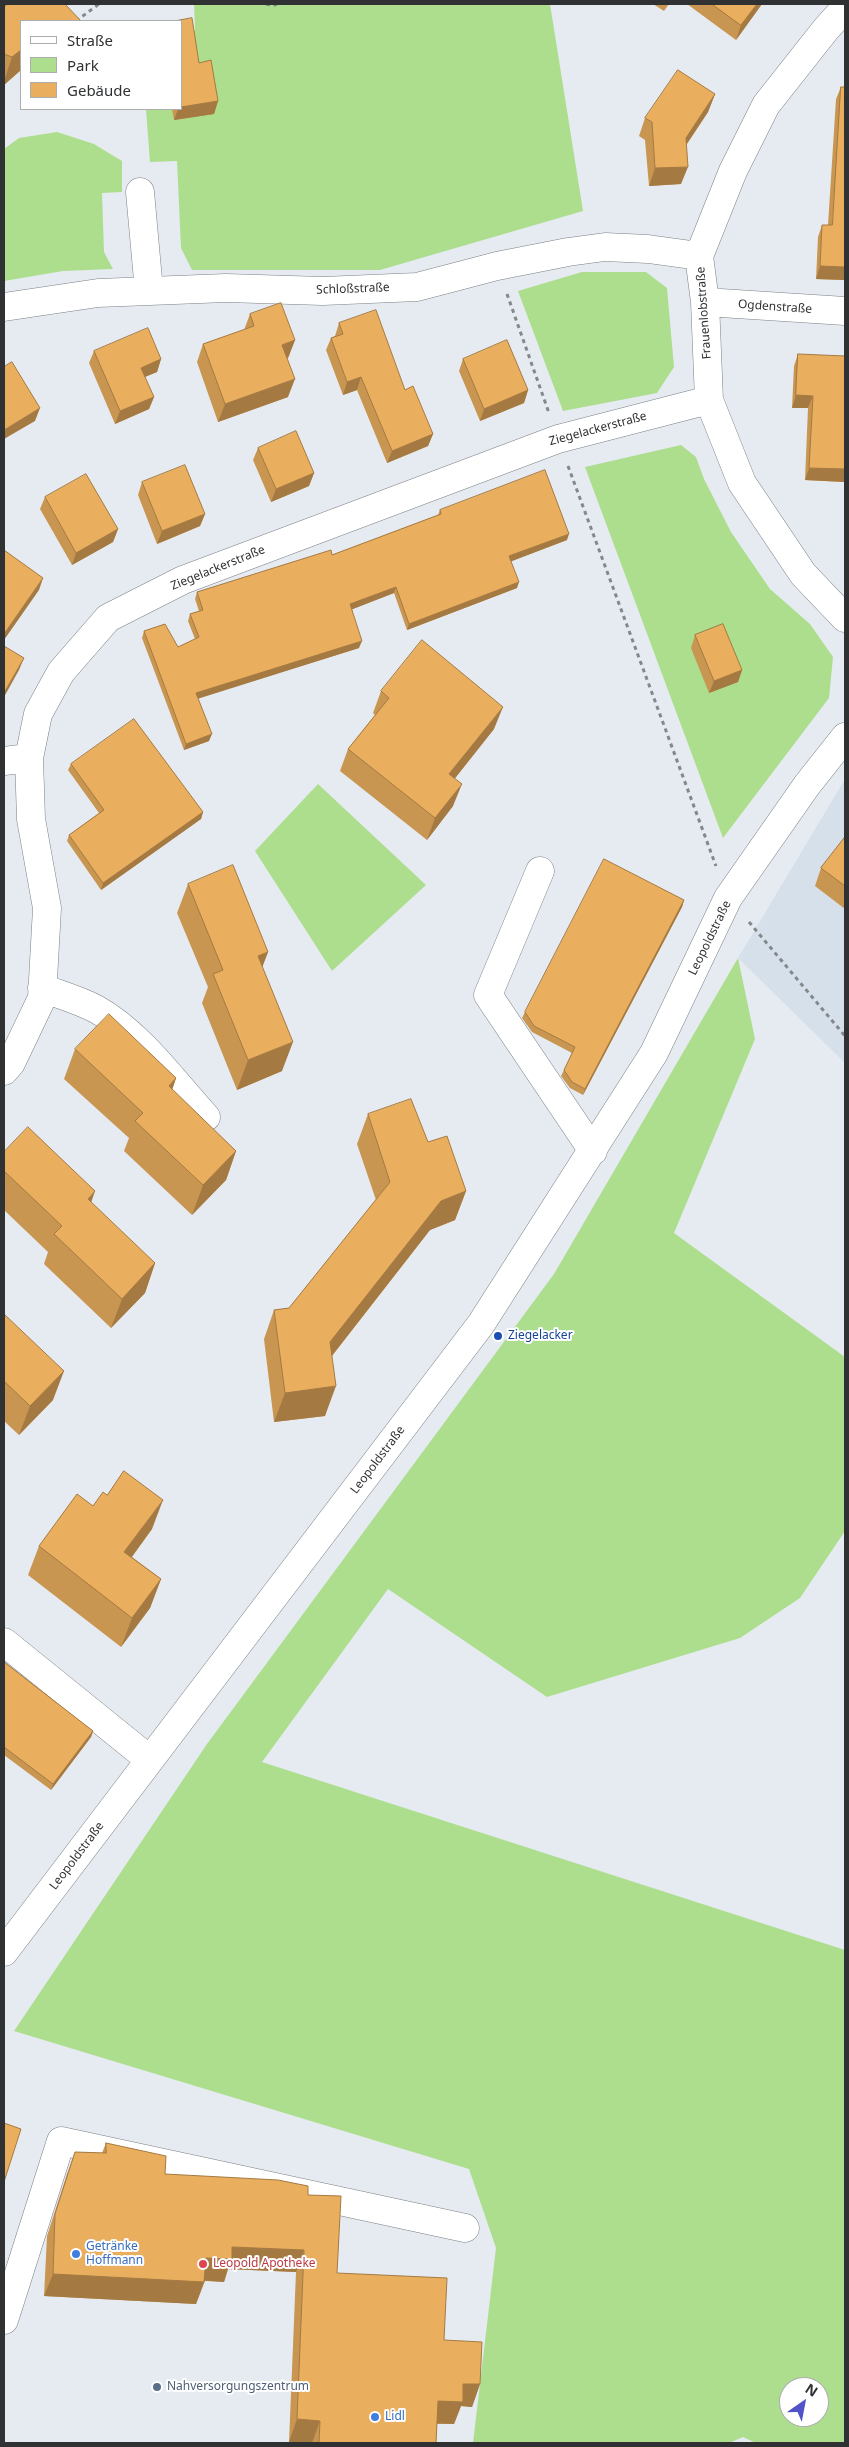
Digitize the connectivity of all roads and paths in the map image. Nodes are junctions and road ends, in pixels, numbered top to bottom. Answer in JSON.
{"nodes":[{"id":1,"x":99,"y":4,"type":"edge"},
{"id":2,"x":266,"y":4,"type":"edge"},
{"id":3,"x":277,"y":4,"type":"edge"},
{"id":4,"x":845,"y":8,"type":"edge"},
{"id":5,"x":77,"y":20,"type":"edge"},
{"id":6,"x":140,"y":192,"type":"dead end"},
{"id":7,"x":699,"y":256,"type":"junction"},
{"id":8,"x":497,"y":266,"type":"junction"},
{"id":9,"x":149,"y":291,"type":"junction"},
{"id":10,"x":705,"y":302,"type":"junction"},
{"id":11,"x":4,"y":307,"type":"edge"},
{"id":12,"x":845,"y":311,"type":"edge"},
{"id":13,"x":709,"y":400,"type":"junction"},
{"id":14,"x":558,"y":439,"type":"junction"},
{"id":15,"x":845,"y":618,"type":"edge"},
{"id":16,"x":845,"y":737,"type":"edge"},
{"id":17,"x":16,"y":760,"type":"edge"},
{"id":18,"x":540,"y":871,"type":"dead end"},
{"id":19,"x":728,"y":898,"type":"junction"},
{"id":20,"x":42,"y":988,"type":"junction"},
{"id":21,"x":845,"y":1036,"type":"edge"},
{"id":22,"x":4,"y":1071,"type":"edge"},
{"id":23,"x":206,"y":1117,"type":"dead end"},
{"id":24,"x":593,"y":1151,"type":"junction"},
{"id":25,"x":4,"y":1642,"type":"edge"},
{"id":26,"x":150,"y":1760,"type":"junction"},
{"id":27,"x":4,"y":1952,"type":"edge"},
{"id":28,"x":465,"y":2228,"type":"dead end"},
{"id":29,"x":4,"y":2320,"type":"edge"}],
"edges":[{"from":1,"to":5,"type":"path"},
{"from":2,"to":3,"type":"path"},
{"from":4,"to":7,"type":"street","name":"Frauenlobstraße"},
{"from":6,"to":9,"type":"street"},
{"from":7,"to":8,"type":"street","name":"Schloßstraße"},
{"from":7,"to":10,"type":"street","name":"Frauenlobstraße"},
{"from":8,"to":9,"type":"street","name":"Schloßstraße"},
{"from":8,"to":14,"type":"path"},
{"from":9,"to":11,"type":"street","name":"Schloßstraße"},
{"from":10,"to":12,"type":"street","name":"Ogdenstraße"},
{"from":10,"to":13,"type":"street","name":"Frauenlobstraße"},
{"from":13,"to":14,"type":"street","name":"Ziegelackerstraße"},
{"from":13,"to":15,"type":"street","name":"Frauenlobstraße"},
{"from":14,"to":17,"type":"street","name":"Ziegelackerstraße"},
{"from":14,"to":19,"type":"path"},
{"from":16,"to":19,"type":"street","name":"Leopoldstraße"},
{"from":17,"to":20,"type":"street","name":"Ziegelackerstraße"},
{"from":18,"to":24,"type":"street"},
{"from":19,"to":21,"type":"path"},
{"from":19,"to":24,"type":"street","name":"Leopoldstraße"},
{"from":20,"to":22,"type":"street","name":"Ziegelackerstraße"},
{"from":20,"to":23,"type":"street"},
{"from":24,"to":26,"type":"street","name":"Leopoldstraße"},
{"from":25,"to":26,"type":"street"},
{"from":26,"to":27,"type":"street","name":"Leopoldstraße"},
{"from":28,"to":29,"type":"street"}]}
